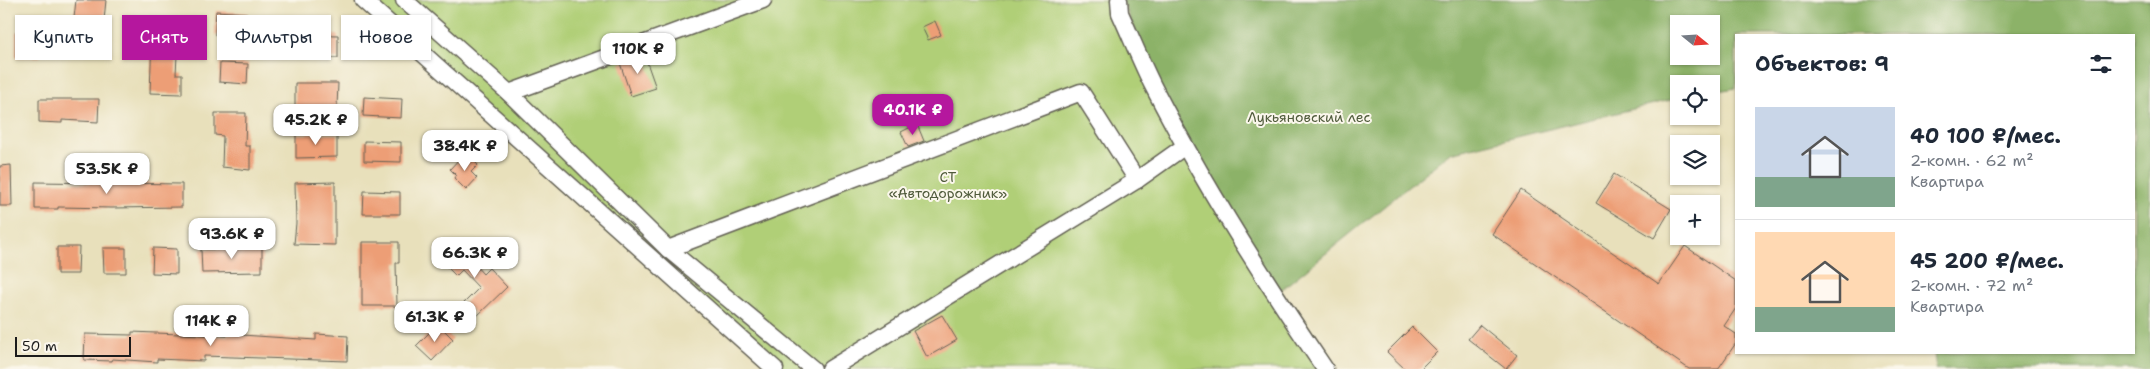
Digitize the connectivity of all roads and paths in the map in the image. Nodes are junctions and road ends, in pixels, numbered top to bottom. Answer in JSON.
{"nodes":[{"id":1,"x":363,"y":0,"type":"edge"},
{"id":2,"x":404,"y":0,"type":"edge"},
{"id":3,"x":763,"y":0,"type":"edge"},
{"id":4,"x":1119,"y":0,"type":"edge"},
{"id":5,"x":509,"y":93,"type":"junction"},
{"id":6,"x":1185,"y":146,"type":"junction"},
{"id":7,"x":1137,"y":180,"type":"junction"},
{"id":8,"x":668,"y":250,"type":"junction"},
{"id":9,"x":775,"y":369,"type":"edge"},
{"id":10,"x":813,"y":369,"type":"edge"},
{"id":11,"x":830,"y":369,"type":"edge"},
{"id":12,"x":1325,"y":369,"type":"edge"}],
"edges":[{"from":1,"to":9,"type":"street"},
{"from":2,"to":5,"type":"street"},
{"from":3,"to":5,"type":"street"},
{"from":4,"to":6,"type":"street"},
{"from":5,"to":8,"type":"street"},
{"from":6,"to":7,"type":"street"},
{"from":6,"to":12,"type":"street"},
{"from":7,"to":8,"type":"street"},
{"from":7,"to":11,"type":"street"},
{"from":8,"to":10,"type":"street"}]}
